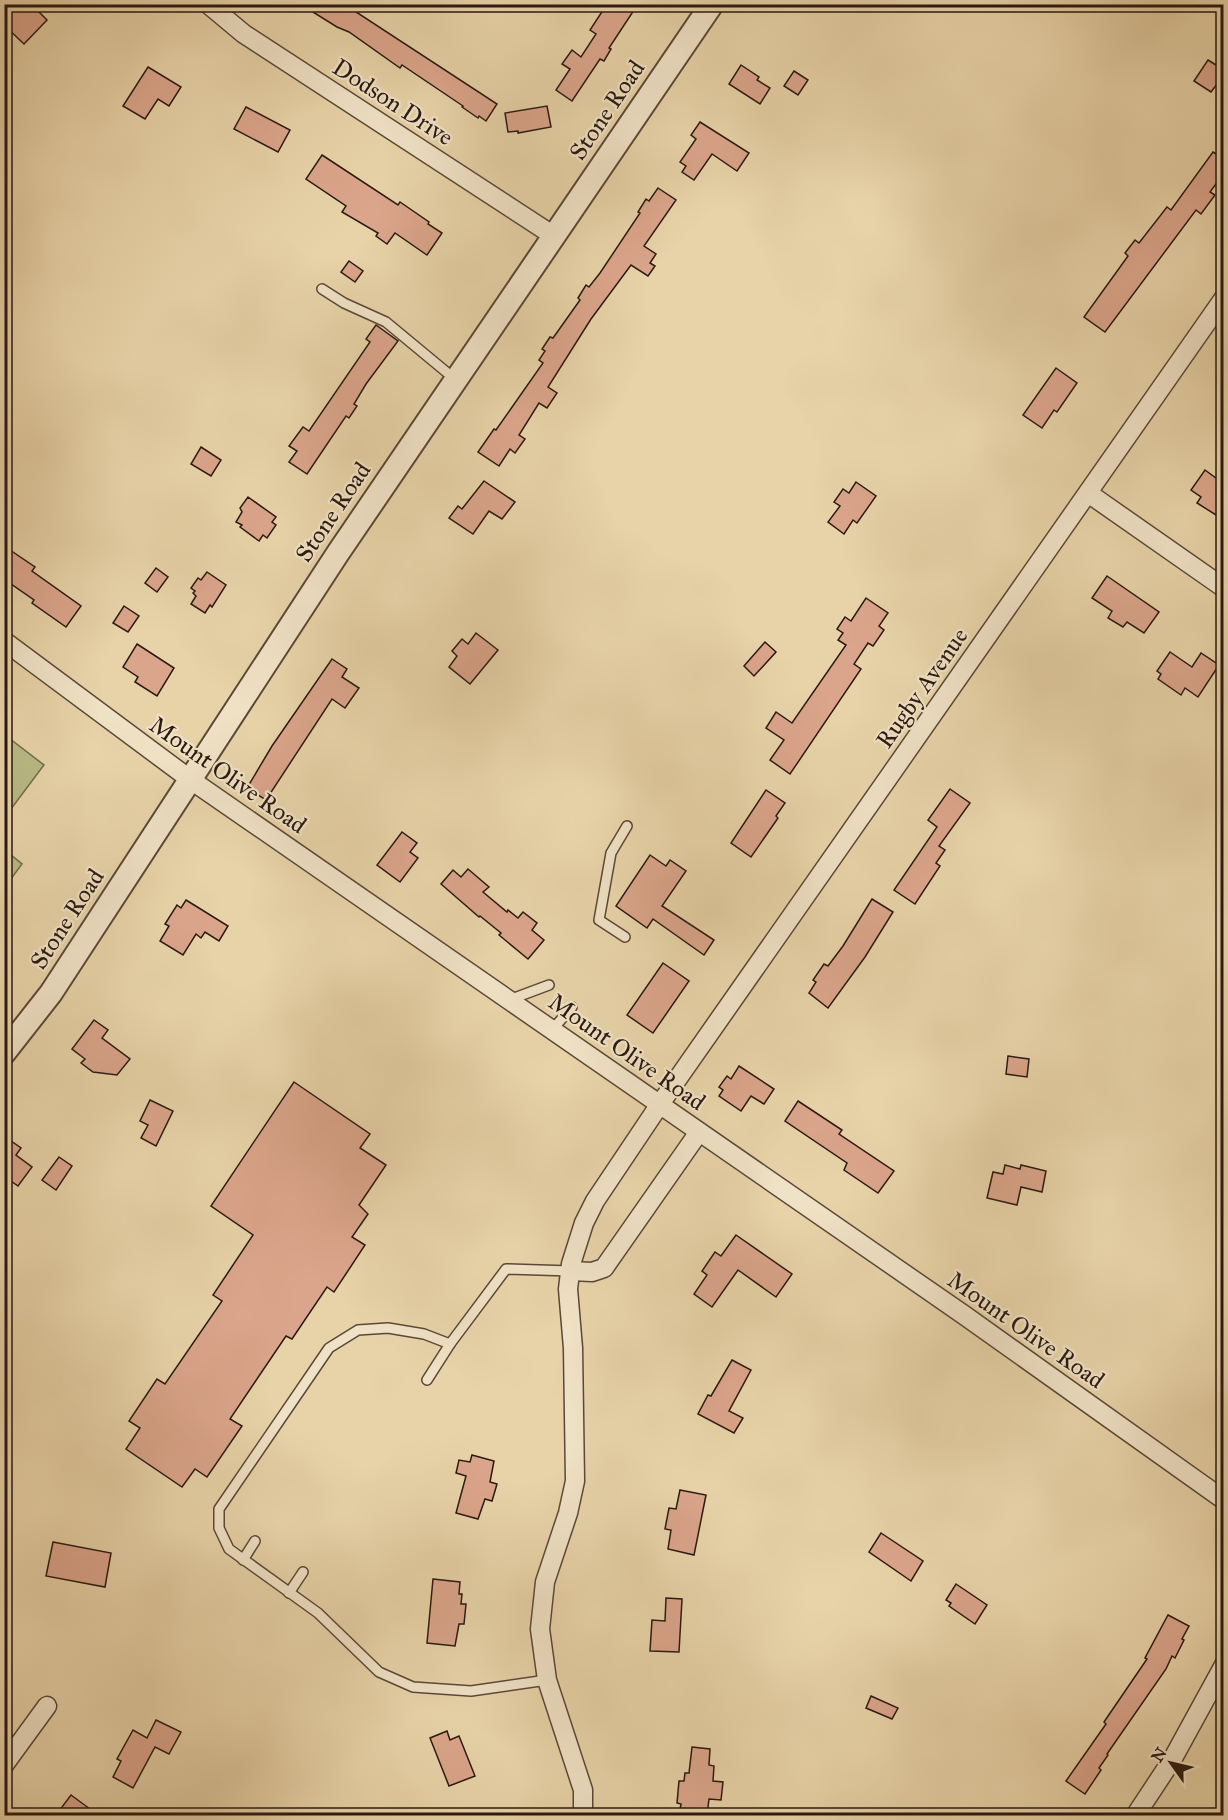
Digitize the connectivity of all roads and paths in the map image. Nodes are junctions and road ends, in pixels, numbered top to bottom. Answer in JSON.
{"nodes":[{"id":1,"x":208,"y":4,"type":"edge"},
{"id":2,"x":712,"y":4,"type":"edge"},
{"id":3,"x":554,"y":236,"type":"junction"},
{"id":4,"x":322,"y":289,"type":"dead end"},
{"id":5,"x":1224,"y":298,"type":"edge"},
{"id":6,"x":456,"y":380,"type":"junction"},
{"id":7,"x":1088,"y":493,"type":"junction"},
{"id":8,"x":1224,"y":588,"type":"edge"},
{"id":9,"x":4,"y":641,"type":"edge"},
{"id":10,"x":191,"y":780,"type":"junction"},
{"id":11,"x":627,"y":826,"type":"dead end"},
{"id":12,"x":624,"y":936,"type":"dead end"},
{"id":13,"x":549,"y":985,"type":"dead end"},
{"id":14,"x":509,"y":1000,"type":"junction"},
{"id":15,"x":572,"y":1007,"type":"dead end"},
{"id":16,"x":552,"y":1030,"type":"junction"},
{"id":17,"x":4,"y":1053,"type":"edge"},
{"id":18,"x":660,"y":1104,"type":"junction"},
{"id":19,"x":699,"y":1132,"type":"junction"},
{"id":20,"x":571,"y":1271,"type":"junction"},
{"id":21,"x":450,"y":1344,"type":"junction"},
{"id":22,"x":427,"y":1380,"type":"dead end"},
{"id":23,"x":1224,"y":1500,"type":"edge"},
{"id":24,"x":255,"y":1541,"type":"dead end"},
{"id":25,"x":243,"y":1560,"type":"junction"},
{"id":26,"x":303,"y":1572,"type":"dead end"},
{"id":27,"x":290,"y":1593,"type":"junction"},
{"id":28,"x":1224,"y":1665,"type":"edge"},
{"id":29,"x":547,"y":1680,"type":"junction"},
{"id":30,"x":47,"y":1706,"type":"dead end"},
{"id":31,"x":4,"y":1765,"type":"edge"},
{"id":32,"x":584,"y":1815,"type":"edge"},
{"id":33,"x":1135,"y":1815,"type":"edge"}],
"edges":[{"from":1,"to":3,"type":"street","name":"Dodson Drive"},
{"from":2,"to":3,"type":"street","name":"Stone Road"},
{"from":3,"to":6,"type":"street","name":"Stone Road"},
{"from":4,"to":6,"type":"lane"},
{"from":5,"to":7,"type":"street","name":"Rugby Avenue"},
{"from":6,"to":10,"type":"street","name":"Stone Road"},
{"from":7,"to":8,"type":"street"},
{"from":7,"to":18,"type":"street","name":"Rugby Avenue"},
{"from":9,"to":10,"type":"street","name":"Mount Olive Road"},
{"from":10,"to":14,"type":"street","name":"Mount Olive Road"},
{"from":10,"to":17,"type":"street","name":"Stone Road"},
{"from":11,"to":12,"type":"lane"},
{"from":13,"to":14,"type":"lane"},
{"from":14,"to":16,"type":"street","name":"Mount Olive Road"},
{"from":15,"to":16,"type":"lane"},
{"from":16,"to":18,"type":"street","name":"Mount Olive Road"},
{"from":18,"to":19,"type":"street","name":"Mount Olive Road"},
{"from":18,"to":20,"type":"street","name":"Rugby Avenue"},
{"from":19,"to":20,"type":"street"},
{"from":19,"to":23,"type":"street","name":"Mount Olive Road"},
{"from":20,"to":21,"type":"lane"},
{"from":20,"to":29,"type":"street","name":"Rugby Avenue"},
{"from":21,"to":22,"type":"lane"},
{"from":21,"to":25,"type":"lane"},
{"from":24,"to":25,"type":"lane"},
{"from":25,"to":27,"type":"lane"},
{"from":26,"to":27,"type":"lane"},
{"from":27,"to":29,"type":"lane"},
{"from":28,"to":33,"type":"street"},
{"from":29,"to":32,"type":"street","name":"Rugby Avenue"},
{"from":30,"to":31,"type":"street"}]}
